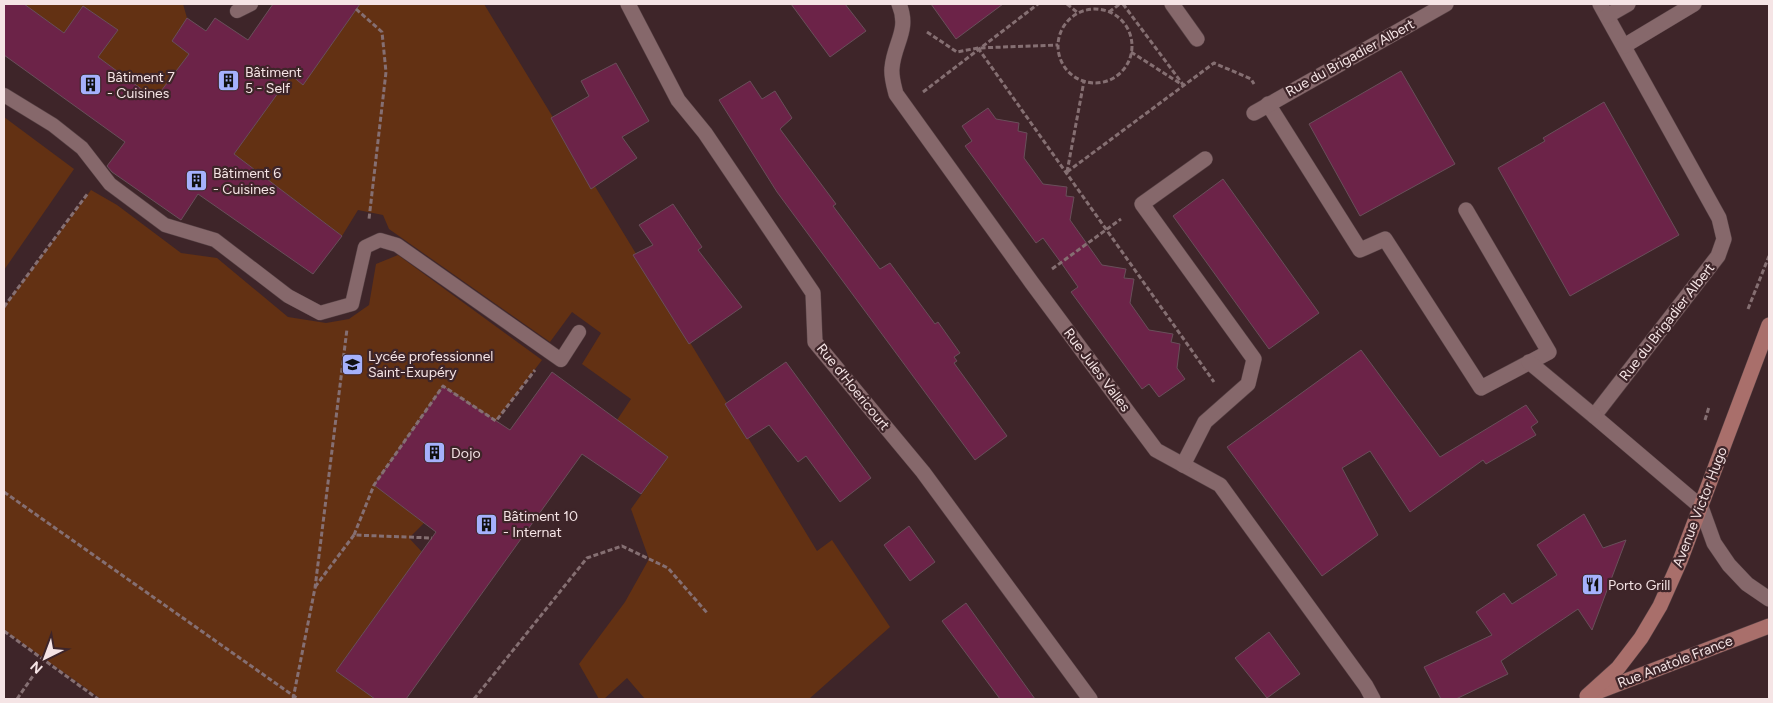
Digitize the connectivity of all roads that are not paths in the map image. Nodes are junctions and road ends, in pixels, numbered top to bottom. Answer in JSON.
{"nodes":[{"id":1,"x":251,"y":4,"type":"edge"},
{"id":2,"x":628,"y":4,"type":"edge"},
{"id":3,"x":1172,"y":4,"type":"edge"},
{"id":4,"x":1446,"y":4,"type":"edge"},
{"id":5,"x":1628,"y":4,"type":"edge"},
{"id":6,"x":1694,"y":4,"type":"edge"},
{"id":7,"x":901,"y":10,"type":"edge"},
{"id":8,"x":1603,"y":10,"type":"edge"},
{"id":9,"x":237,"y":11,"type":"dead end"},
{"id":10,"x":1197,"y":39,"type":"dead end"},
{"id":11,"x":1624,"y":46,"type":"junction"},
{"id":12,"x":4,"y":94,"type":"edge"},
{"id":13,"x":1268,"y":104,"type":"junction"},
{"id":14,"x":1254,"y":113,"type":"dead end"},
{"id":15,"x":1205,"y":159,"type":"dead end"},
{"id":16,"x":1466,"y":210,"type":"dead end"},
{"id":17,"x":1769,"y":325,"type":"edge"},
{"id":18,"x":579,"y":332,"type":"dead end"},
{"id":19,"x":1529,"y":362,"type":"junction"},
{"id":20,"x":1594,"y":416,"type":"junction"},
{"id":21,"x":1182,"y":465,"type":"junction"},
{"id":22,"x":1701,"y":507,"type":"junction"},
{"id":23,"x":1769,"y":599,"type":"edge"},
{"id":24,"x":1769,"y":626,"type":"edge"},
{"id":25,"x":1584,"y":698,"type":"edge"},
{"id":26,"x":1090,"y":699,"type":"edge"},
{"id":27,"x":1373,"y":699,"type":"edge"}],
"edges":[{"from":1,"to":9,"type":"lane"},
{"from":2,"to":26,"type":"street","name":"Rue d'Hoericourt"},
{"from":3,"to":10,"type":"street"},
{"from":4,"to":13,"type":"street","name":"Rue du Brigadier Albert"},
{"from":5,"to":8,"type":"street","name":"Rue du Brigadier Albert"},
{"from":6,"to":11,"type":"street"},
{"from":7,"to":21,"type":"street","name":"Rue Jules Valles"},
{"from":8,"to":11,"type":"street","name":"Rue du Brigadier Albert"},
{"from":11,"to":20,"type":"street","name":"Rue du Brigadier Albert"},
{"from":12,"to":18,"type":"lane"},
{"from":13,"to":14,"type":"street","name":"Rue du Brigadier Albert"},
{"from":13,"to":19,"type":"street"},
{"from":15,"to":21,"type":"street"},
{"from":16,"to":19,"type":"street"},
{"from":17,"to":22,"type":"street","name":"Avenue Victor Hugo"},
{"from":19,"to":20,"type":"street"},
{"from":20,"to":22,"type":"street"},
{"from":21,"to":27,"type":"street","name":"Rue Jules Valles"},
{"from":22,"to":23,"type":"street"},
{"from":22,"to":25,"type":"street","name":"Avenue Victor Hugo"},
{"from":24,"to":25,"type":"street","name":"Rue Anatole France"}]}
